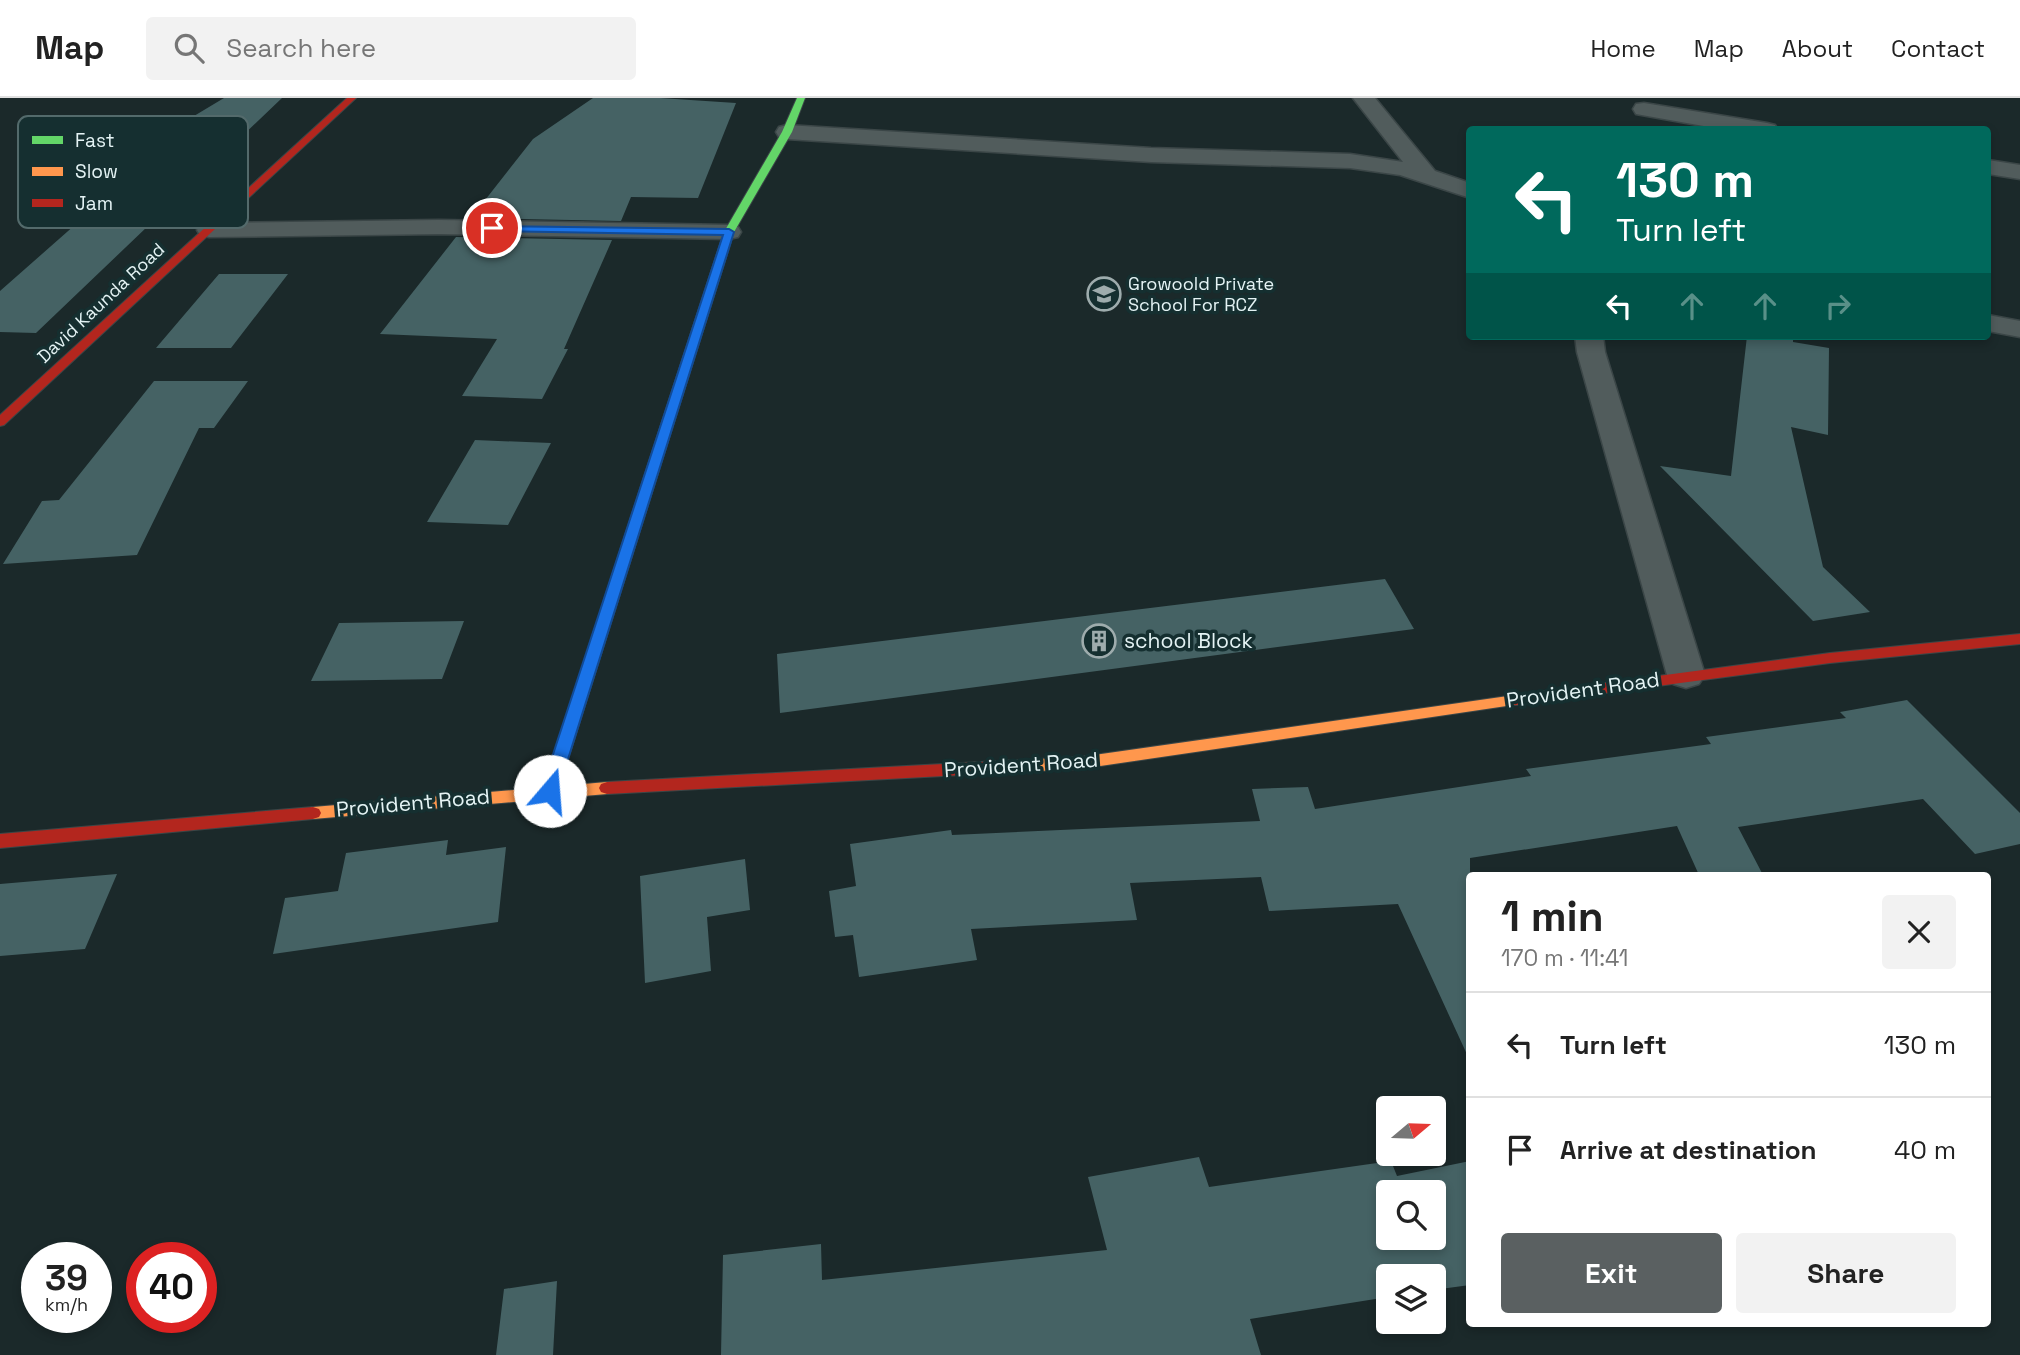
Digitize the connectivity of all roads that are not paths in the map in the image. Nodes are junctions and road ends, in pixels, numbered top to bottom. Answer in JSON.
{"nodes":[{"id":1,"x":352,"y":98,"type":"edge"},
{"id":2,"x":801,"y":98,"type":"edge"},
{"id":3,"x":1364,"y":98,"type":"edge"},
{"id":4,"x":1647,"y":104,"type":"edge"},
{"id":5,"x":1637,"y":126,"type":"edge"},
{"id":6,"x":1749,"y":126,"type":"edge"},
{"id":7,"x":787,"y":132,"type":"junction"},
{"id":8,"x":1991,"y":167,"type":"edge"},
{"id":9,"x":2020,"y":172,"type":"edge"},
{"id":10,"x":1426,"y":176,"type":"junction"},
{"id":11,"x":1466,"y":190,"type":"edge"},
{"id":12,"x":248,"y":194,"type":"edge"},
{"id":13,"x":209,"y":230,"type":"joint"},
{"id":14,"x":729,"y":232,"type":"junction"},
{"id":15,"x":1991,"y":324,"type":"edge"},
{"id":16,"x":2020,"y":329,"type":"edge"},
{"id":17,"x":1590,"y":340,"type":"edge"},
{"id":18,"x":0,"y":422,"type":"edge"},
{"id":19,"x":2020,"y":639,"type":"edge"},
{"id":20,"x":1686,"y":675,"type":"junction"},
{"id":21,"x":550,"y":791,"type":"junction"},
{"id":22,"x":0,"y":841,"type":"edge"}],
"edges":[{"from":1,"to":12,"type":"street","name":"David Kaunda Road"},
{"from":2,"to":7,"type":"street"},
{"from":3,"to":10,"type":"street"},
{"from":4,"to":5,"type":"street"},
{"from":4,"to":6,"type":"street"},
{"from":7,"to":10,"type":"street"},
{"from":7,"to":14,"type":"street"},
{"from":8,"to":9,"type":"street"},
{"from":10,"to":11,"type":"street"},
{"from":13,"to":14,"type":"street"},
{"from":13,"to":18,"type":"street","name":"David Kaunda Road"},
{"from":14,"to":21,"type":"street"},
{"from":15,"to":16,"type":"street"},
{"from":17,"to":20,"type":"street","name":"Provident Road"},
{"from":19,"to":20,"type":"street"},
{"from":20,"to":21,"type":"street","name":"Provident Road"},
{"from":21,"to":22,"type":"street","name":"Provident Road"}]}
